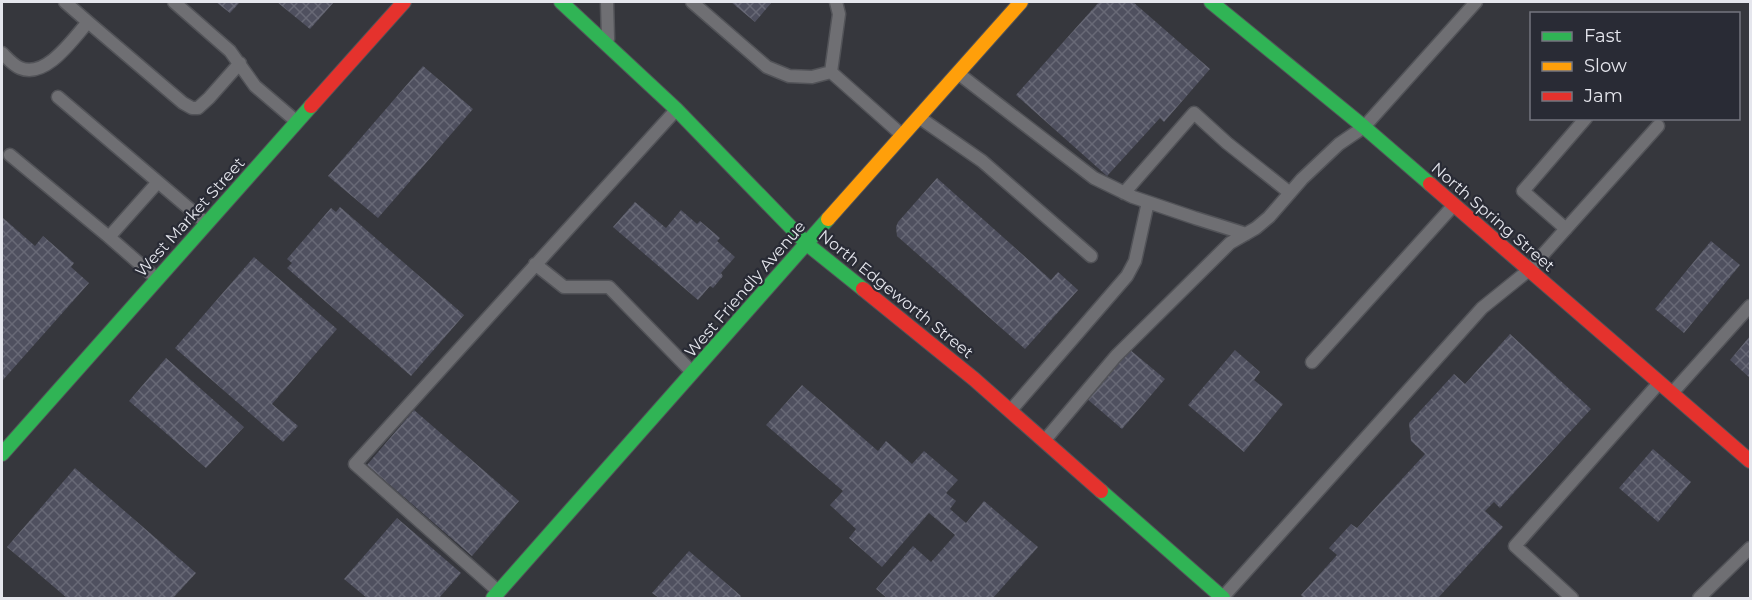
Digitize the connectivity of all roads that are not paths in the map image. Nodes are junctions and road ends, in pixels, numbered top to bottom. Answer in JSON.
{"nodes":[{"id":1,"x":65,"y":2,"type":"edge"},
{"id":2,"x":174,"y":2,"type":"edge"},
{"id":3,"x":404,"y":2,"type":"edge"},
{"id":4,"x":561,"y":2,"type":"edge"},
{"id":5,"x":607,"y":2,"type":"edge"},
{"id":6,"x":692,"y":2,"type":"edge"},
{"id":7,"x":836,"y":2,"type":"edge"},
{"id":8,"x":1021,"y":2,"type":"edge"},
{"id":9,"x":1211,"y":2,"type":"edge"},
{"id":10,"x":1476,"y":2,"type":"edge"},
{"id":11,"x":88,"y":22,"type":"junction"},
{"id":12,"x":608,"y":45,"type":"junction"},
{"id":13,"x":2,"y":53,"type":"edge"},
{"id":14,"x":240,"y":63,"type":"junction"},
{"id":15,"x":831,"y":72,"type":"junction"},
{"id":16,"x":958,"y":73,"type":"junction"},
{"id":17,"x":58,"y":97,"type":"dead end"},
{"id":18,"x":676,"y":109,"type":"junction"},
{"id":19,"x":919,"y":117,"type":"junction"},
{"id":20,"x":1584,"y":120,"type":"edge"},
{"id":21,"x":297,"y":122,"type":"junction"},
{"id":22,"x":1658,"y":126,"type":"dead end"},
{"id":23,"x":1364,"y":127,"type":"junction"},
{"id":24,"x":903,"y":136,"type":"junction"},
{"id":25,"x":10,"y":155,"type":"dead end"},
{"id":26,"x":158,"y":182,"type":"junction"},
{"id":27,"x":1124,"y":193,"type":"junction"},
{"id":28,"x":1290,"y":193,"type":"junction"},
{"id":29,"x":1148,"y":202,"type":"junction"},
{"id":30,"x":1454,"y":205,"type":"junction"},
{"id":31,"x":207,"y":223,"type":"junction"},
{"id":32,"x":1566,"y":229,"type":"junction"},
{"id":33,"x":1246,"y":234,"type":"junction"},
{"id":34,"x":109,"y":237,"type":"junction"},
{"id":35,"x":807,"y":244,"type":"junction"},
{"id":36,"x":1090,"y":256,"type":"dead end"},
{"id":37,"x":535,"y":264,"type":"junction"},
{"id":38,"x":1529,"y":270,"type":"junction"},
{"id":39,"x":157,"y":279,"type":"junction"},
{"id":40,"x":1750,"y":306,"type":"edge"},
{"id":41,"x":1312,"y":362,"type":"dead end"},
{"id":42,"x":693,"y":373,"type":"junction"},
{"id":43,"x":1660,"y":382,"type":"junction"},
{"id":44,"x":1672,"y":393,"type":"junction"},
{"id":45,"x":1010,"y":411,"type":"junction"},
{"id":46,"x":1044,"y":441,"type":"junction"},
{"id":47,"x":2,"y":454,"type":"edge"},
{"id":48,"x":1750,"y":461,"type":"edge"},
{"id":49,"x":1750,"y":548,"type":"edge"},
{"id":50,"x":496,"y":595,"type":"edge"},
{"id":51,"x":1222,"y":598,"type":"edge"},
{"id":52,"x":1572,"y":598,"type":"edge"},
{"id":53,"x":1699,"y":598,"type":"edge"}],
"edges":[{"from":1,"to":11,"type":"lane"},
{"from":2,"to":14,"type":"lane"},
{"from":3,"to":21,"type":"main road","name":"West Market Street"},
{"from":4,"to":12,"type":"main road","name":"North Edgeworth Street"},
{"from":5,"to":12,"type":"lane"},
{"from":6,"to":15,"type":"lane"},
{"from":7,"to":15,"type":"lane"},
{"from":8,"to":16,"type":"main road","name":"West Friendly Avenue"},
{"from":9,"to":23,"type":"main road","name":"North Spring Street"},
{"from":10,"to":23,"type":"lane"},
{"from":11,"to":13,"type":"lane"},
{"from":11,"to":14,"type":"lane"},
{"from":12,"to":18,"type":"main road","name":"North Edgeworth Street"},
{"from":14,"to":21,"type":"lane"},
{"from":15,"to":24,"type":"lane"},
{"from":16,"to":19,"type":"main road","name":"West Friendly Avenue"},
{"from":16,"to":27,"type":"lane"},
{"from":17,"to":26,"type":"lane"},
{"from":18,"to":35,"type":"main road","name":"North Edgeworth Street"},
{"from":18,"to":37,"type":"lane"},
{"from":19,"to":24,"type":"main road","name":"West Friendly Avenue"},
{"from":19,"to":36,"type":"lane"},
{"from":20,"to":32,"type":"lane"},
{"from":21,"to":31,"type":"main road","name":"West Market Street"},
{"from":22,"to":32,"type":"lane"},
{"from":23,"to":28,"type":"lane"},
{"from":23,"to":30,"type":"main road","name":"North Spring Street"},
{"from":24,"to":35,"type":"main road","name":"West Friendly Avenue"},
{"from":25,"to":34,"type":"lane"},
{"from":26,"to":31,"type":"lane"},
{"from":26,"to":34,"type":"lane"},
{"from":27,"to":28,"type":"lane"},
{"from":27,"to":29,"type":"lane"},
{"from":28,"to":33,"type":"lane"},
{"from":29,"to":33,"type":"lane"},
{"from":29,"to":45,"type":"lane"},
{"from":30,"to":38,"type":"main road","name":"North Spring Street"},
{"from":30,"to":41,"type":"lane"},
{"from":31,"to":39,"type":"main road","name":"West Market Street"},
{"from":32,"to":38,"type":"lane"},
{"from":33,"to":46,"type":"lane"},
{"from":34,"to":39,"type":"lane"},
{"from":35,"to":42,"type":"main road","name":"West Friendly Avenue"},
{"from":35,"to":45,"type":"main road","name":"North Edgeworth Street"},
{"from":37,"to":42,"type":"lane"},
{"from":37,"to":50,"type":"lane"},
{"from":38,"to":43,"type":"main road","name":"North Spring Street"},
{"from":38,"to":51,"type":"lane"},
{"from":39,"to":47,"type":"main road","name":"West Market Street"},
{"from":40,"to":44,"type":"lane"},
{"from":42,"to":50,"type":"main road","name":"West Friendly Avenue"},
{"from":43,"to":44,"type":"main road","name":"North Spring Street"},
{"from":43,"to":52,"type":"lane"},
{"from":44,"to":48,"type":"main road","name":"North Spring Street"},
{"from":45,"to":46,"type":"main road","name":"North Edgeworth Street"},
{"from":46,"to":51,"type":"main road","name":"North Edgeworth Street"},
{"from":49,"to":53,"type":"lane"}]}
